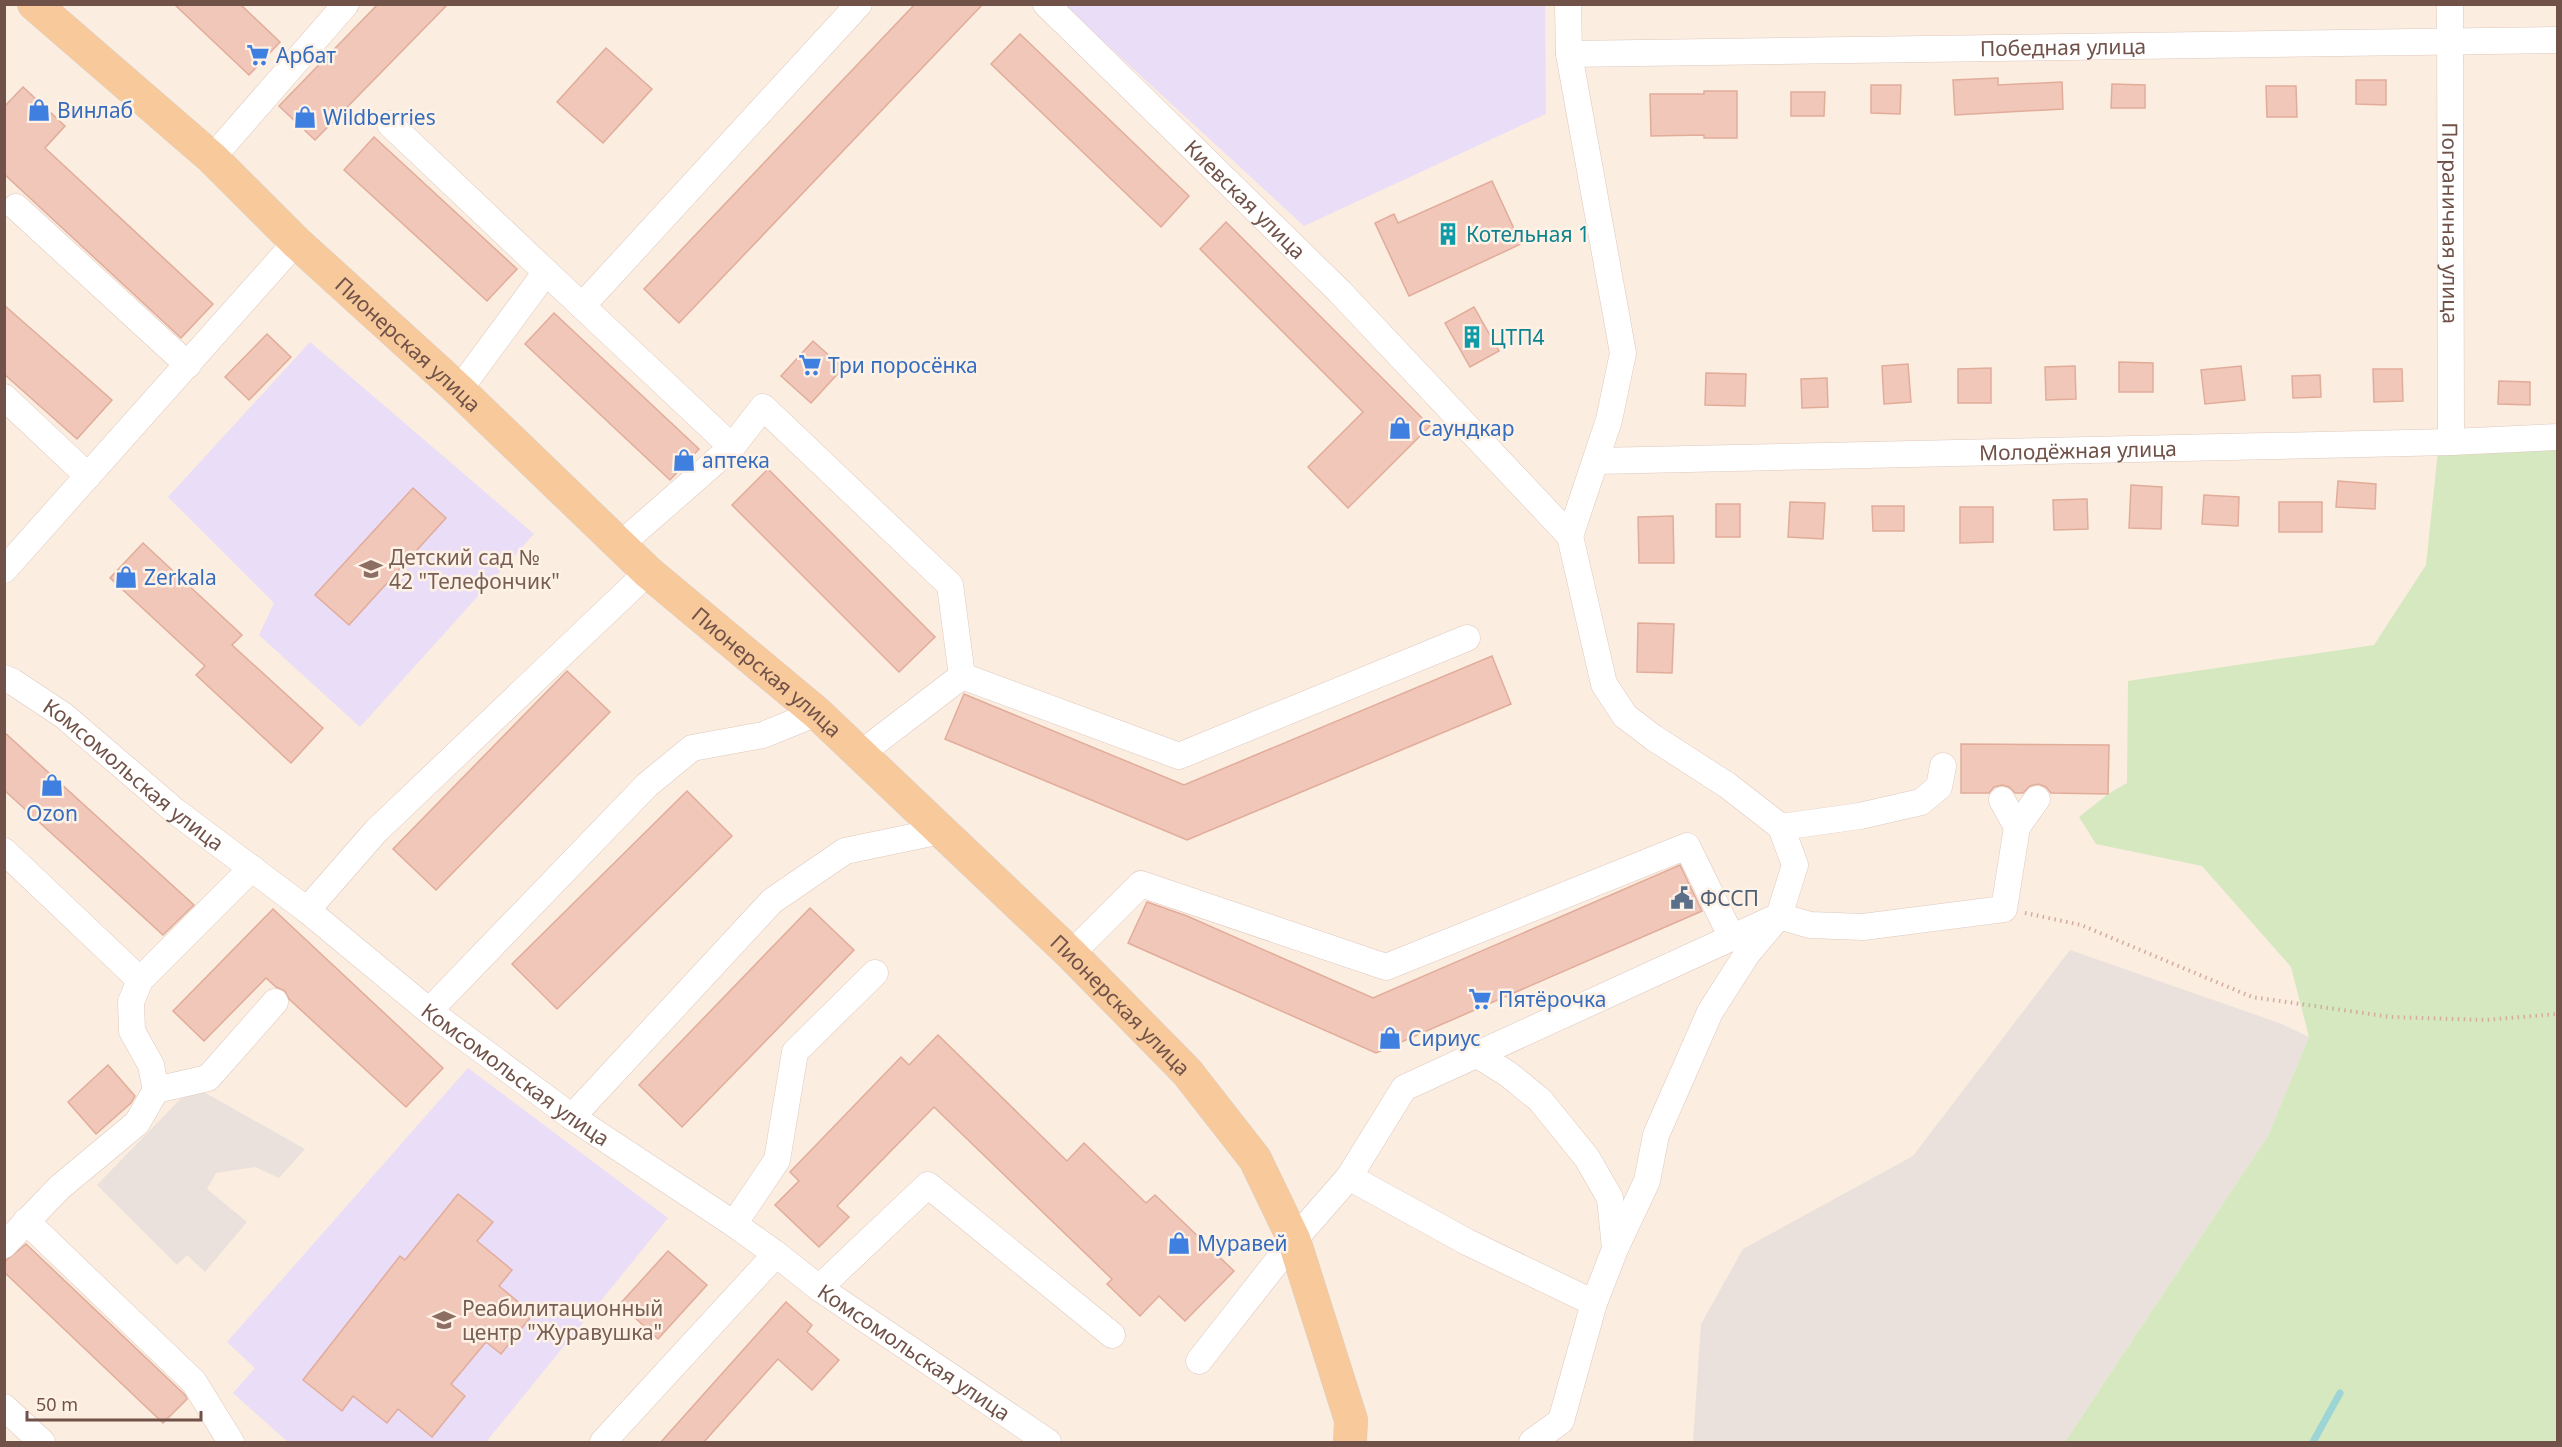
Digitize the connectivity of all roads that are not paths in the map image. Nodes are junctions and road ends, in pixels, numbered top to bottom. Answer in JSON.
{"nodes":[{"id":1,"x":34,"y":4,"type":"edge"},
{"id":2,"x":346,"y":4,"type":"edge"},
{"id":3,"x":859,"y":4,"type":"edge"},
{"id":4,"x":1046,"y":4,"type":"edge"},
{"id":5,"x":1568,"y":4,"type":"edge"},
{"id":6,"x":2450,"y":4,"type":"edge"},
{"id":7,"x":2558,"y":40,"type":"edge"},
{"id":8,"x":2451,"y":42,"type":"junction"},
{"id":9,"x":1569,"y":54,"type":"junction"},
{"id":10,"x":390,"y":124,"type":"dead end"},
{"id":11,"x":212,"y":158,"type":"junction"},
{"id":12,"x":16,"y":207,"type":"dead end"},
{"id":13,"x":296,"y":242,"type":"junction"},
{"id":14,"x":546,"y":272,"type":"junction"},
{"id":15,"x":582,"y":306,"type":"junction"},
{"id":16,"x":188,"y":365,"type":"junction"},
{"id":17,"x":459,"y":390,"type":"junction"},
{"id":18,"x":4,"y":397,"type":"edge"},
{"id":19,"x":2558,"y":436,"type":"edge"},
{"id":20,"x":2451,"y":442,"type":"junction"},
{"id":21,"x":732,"y":447,"type":"junction"},
{"id":22,"x":1596,"y":461,"type":"junction"},
{"id":23,"x":88,"y":476,"type":"junction"},
{"id":24,"x":1570,"y":536,"type":"junction"},
{"id":25,"x":621,"y":544,"type":"junction"},
{"id":26,"x":4,"y":570,"type":"edge"},
{"id":27,"x":648,"y":572,"type":"junction"},
{"id":28,"x":1467,"y":638,"type":"dead end"},
{"id":29,"x":962,"y":676,"type":"junction"},
{"id":30,"x":4,"y":678,"type":"edge"},
{"id":31,"x":817,"y":713,"type":"junction"},
{"id":32,"x":860,"y":754,"type":"junction"},
{"id":33,"x":1943,"y":766,"type":"dead end"},
{"id":34,"x":2037,"y":799,"type":"dead end"},
{"id":35,"x":2002,"y":800,"type":"dead end"},
{"id":36,"x":1780,"y":827,"type":"junction"},
{"id":37,"x":2017,"y":827,"type":"junction"},
{"id":38,"x":941,"y":831,"type":"junction"},
{"id":39,"x":4,"y":851,"type":"edge"},
{"id":40,"x":252,"y":868,"type":"junction"},
{"id":41,"x":307,"y":910,"type":"junction"},
{"id":42,"x":1779,"y":916,"type":"junction"},
{"id":43,"x":1732,"y":938,"type":"junction"},
{"id":44,"x":1071,"y":954,"type":"junction"},
{"id":45,"x":875,"y":973,"type":"dead end"},
{"id":46,"x":140,"y":980,"type":"junction"},
{"id":47,"x":275,"y":1002,"type":"dead end"},
{"id":48,"x":429,"y":1011,"type":"junction"},
{"id":49,"x":1476,"y":1054,"type":"junction"},
{"id":50,"x":156,"y":1090,"type":"junction"},
{"id":51,"x":572,"y":1117,"type":"junction"},
{"id":52,"x":1349,"y":1177,"type":"junction"},
{"id":53,"x":26,"y":1221,"type":"junction"},
{"id":54,"x":734,"y":1224,"type":"junction"},
{"id":55,"x":1294,"y":1240,"type":"junction"},
{"id":56,"x":4,"y":1245,"type":"edge"},
{"id":57,"x":1615,"y":1249,"type":"junction"},
{"id":58,"x":776,"y":1254,"type":"junction"},
{"id":59,"x":819,"y":1288,"type":"junction"},
{"id":60,"x":1594,"y":1303,"type":"junction"},
{"id":61,"x":1112,"y":1335,"type":"dead end"},
{"id":62,"x":1198,"y":1361,"type":"dead end"},
{"id":63,"x":4,"y":1407,"type":"edge"},
{"id":64,"x":42,"y":1443,"type":"edge"},
{"id":65,"x":231,"y":1443,"type":"edge"},
{"id":66,"x":603,"y":1443,"type":"edge"},
{"id":67,"x":1048,"y":1443,"type":"edge"},
{"id":68,"x":1350,"y":1443,"type":"edge"},
{"id":69,"x":1532,"y":1443,"type":"edge"}],
"edges":[{"from":1,"to":11,"type":"main road","name":"Пионерская улица"},
{"from":2,"to":11,"type":"street"},
{"from":3,"to":15,"type":"street"},
{"from":4,"to":24,"type":"street","name":"Киевская улица"},
{"from":5,"to":9,"type":"street"},
{"from":6,"to":8,"type":"street","name":"Пограничная улица"},
{"from":7,"to":8,"type":"street","name":"Победная улица"},
{"from":8,"to":9,"type":"street","name":"Победная улица"},
{"from":8,"to":20,"type":"street","name":"Пограничная улица"},
{"from":9,"to":22,"type":"street"},
{"from":10,"to":14,"type":"street"},
{"from":11,"to":13,"type":"main road","name":"Пионерская улица"},
{"from":12,"to":16,"type":"street"},
{"from":13,"to":16,"type":"street"},
{"from":13,"to":17,"type":"main road","name":"Пионерская улица"},
{"from":14,"to":15,"type":"street"},
{"from":14,"to":17,"type":"street"},
{"from":15,"to":21,"type":"street"},
{"from":16,"to":23,"type":"street"},
{"from":17,"to":25,"type":"main road","name":"Пионерская улица"},
{"from":18,"to":23,"type":"street"},
{"from":19,"to":20,"type":"street","name":"Молодёжная улица"},
{"from":20,"to":22,"type":"street","name":"Молодёжная улица"},
{"from":21,"to":25,"type":"street"},
{"from":21,"to":29,"type":"street"},
{"from":22,"to":24,"type":"street"},
{"from":23,"to":26,"type":"street"},
{"from":24,"to":36,"type":"street"},
{"from":25,"to":27,"type":"main road","name":"Пионерская улица"},
{"from":27,"to":31,"type":"main road","name":"Пионерская улица"},
{"from":27,"to":41,"type":"street"},
{"from":28,"to":29,"type":"street"},
{"from":29,"to":32,"type":"street"},
{"from":30,"to":40,"type":"street","name":"Комсомольская улица"},
{"from":31,"to":32,"type":"main road","name":"Пионерская улица"},
{"from":31,"to":48,"type":"street"},
{"from":32,"to":38,"type":"main road","name":"Пионерская улица"},
{"from":33,"to":36,"type":"street"},
{"from":34,"to":37,"type":"street"},
{"from":35,"to":37,"type":"street"},
{"from":36,"to":42,"type":"street"},
{"from":37,"to":42,"type":"street"},
{"from":38,"to":44,"type":"main road","name":"Пионерская улица"},
{"from":38,"to":51,"type":"street"},
{"from":39,"to":46,"type":"street"},
{"from":40,"to":41,"type":"street","name":"Комсомольская улица"},
{"from":40,"to":46,"type":"street"},
{"from":41,"to":48,"type":"street","name":"Комсомольская улица"},
{"from":42,"to":43,"type":"street"},
{"from":42,"to":57,"type":"street"},
{"from":43,"to":44,"type":"street"},
{"from":43,"to":49,"type":"street"},
{"from":44,"to":55,"type":"main road","name":"Пионерская улица"},
{"from":45,"to":54,"type":"street"},
{"from":46,"to":50,"type":"street"},
{"from":47,"to":50,"type":"street"},
{"from":48,"to":51,"type":"street","name":"Комсомольская улица"},
{"from":49,"to":52,"type":"street"},
{"from":49,"to":57,"type":"street"},
{"from":50,"to":53,"type":"street"},
{"from":51,"to":54,"type":"street","name":"Комсомольская улица"},
{"from":52,"to":55,"type":"street"},
{"from":52,"to":60,"type":"street"},
{"from":53,"to":56,"type":"street"},
{"from":53,"to":65,"type":"street"},
{"from":54,"to":58,"type":"street","name":"Комсомольская улица"},
{"from":55,"to":62,"type":"street"},
{"from":55,"to":68,"type":"main road","name":"Пионерская улица"},
{"from":57,"to":60,"type":"street"},
{"from":58,"to":59,"type":"street","name":"Комсомольская улица"},
{"from":58,"to":66,"type":"street"},
{"from":59,"to":61,"type":"street"},
{"from":59,"to":67,"type":"street","name":"Комсомольская улица"},
{"from":60,"to":69,"type":"street"},
{"from":63,"to":64,"type":"street"}]}
